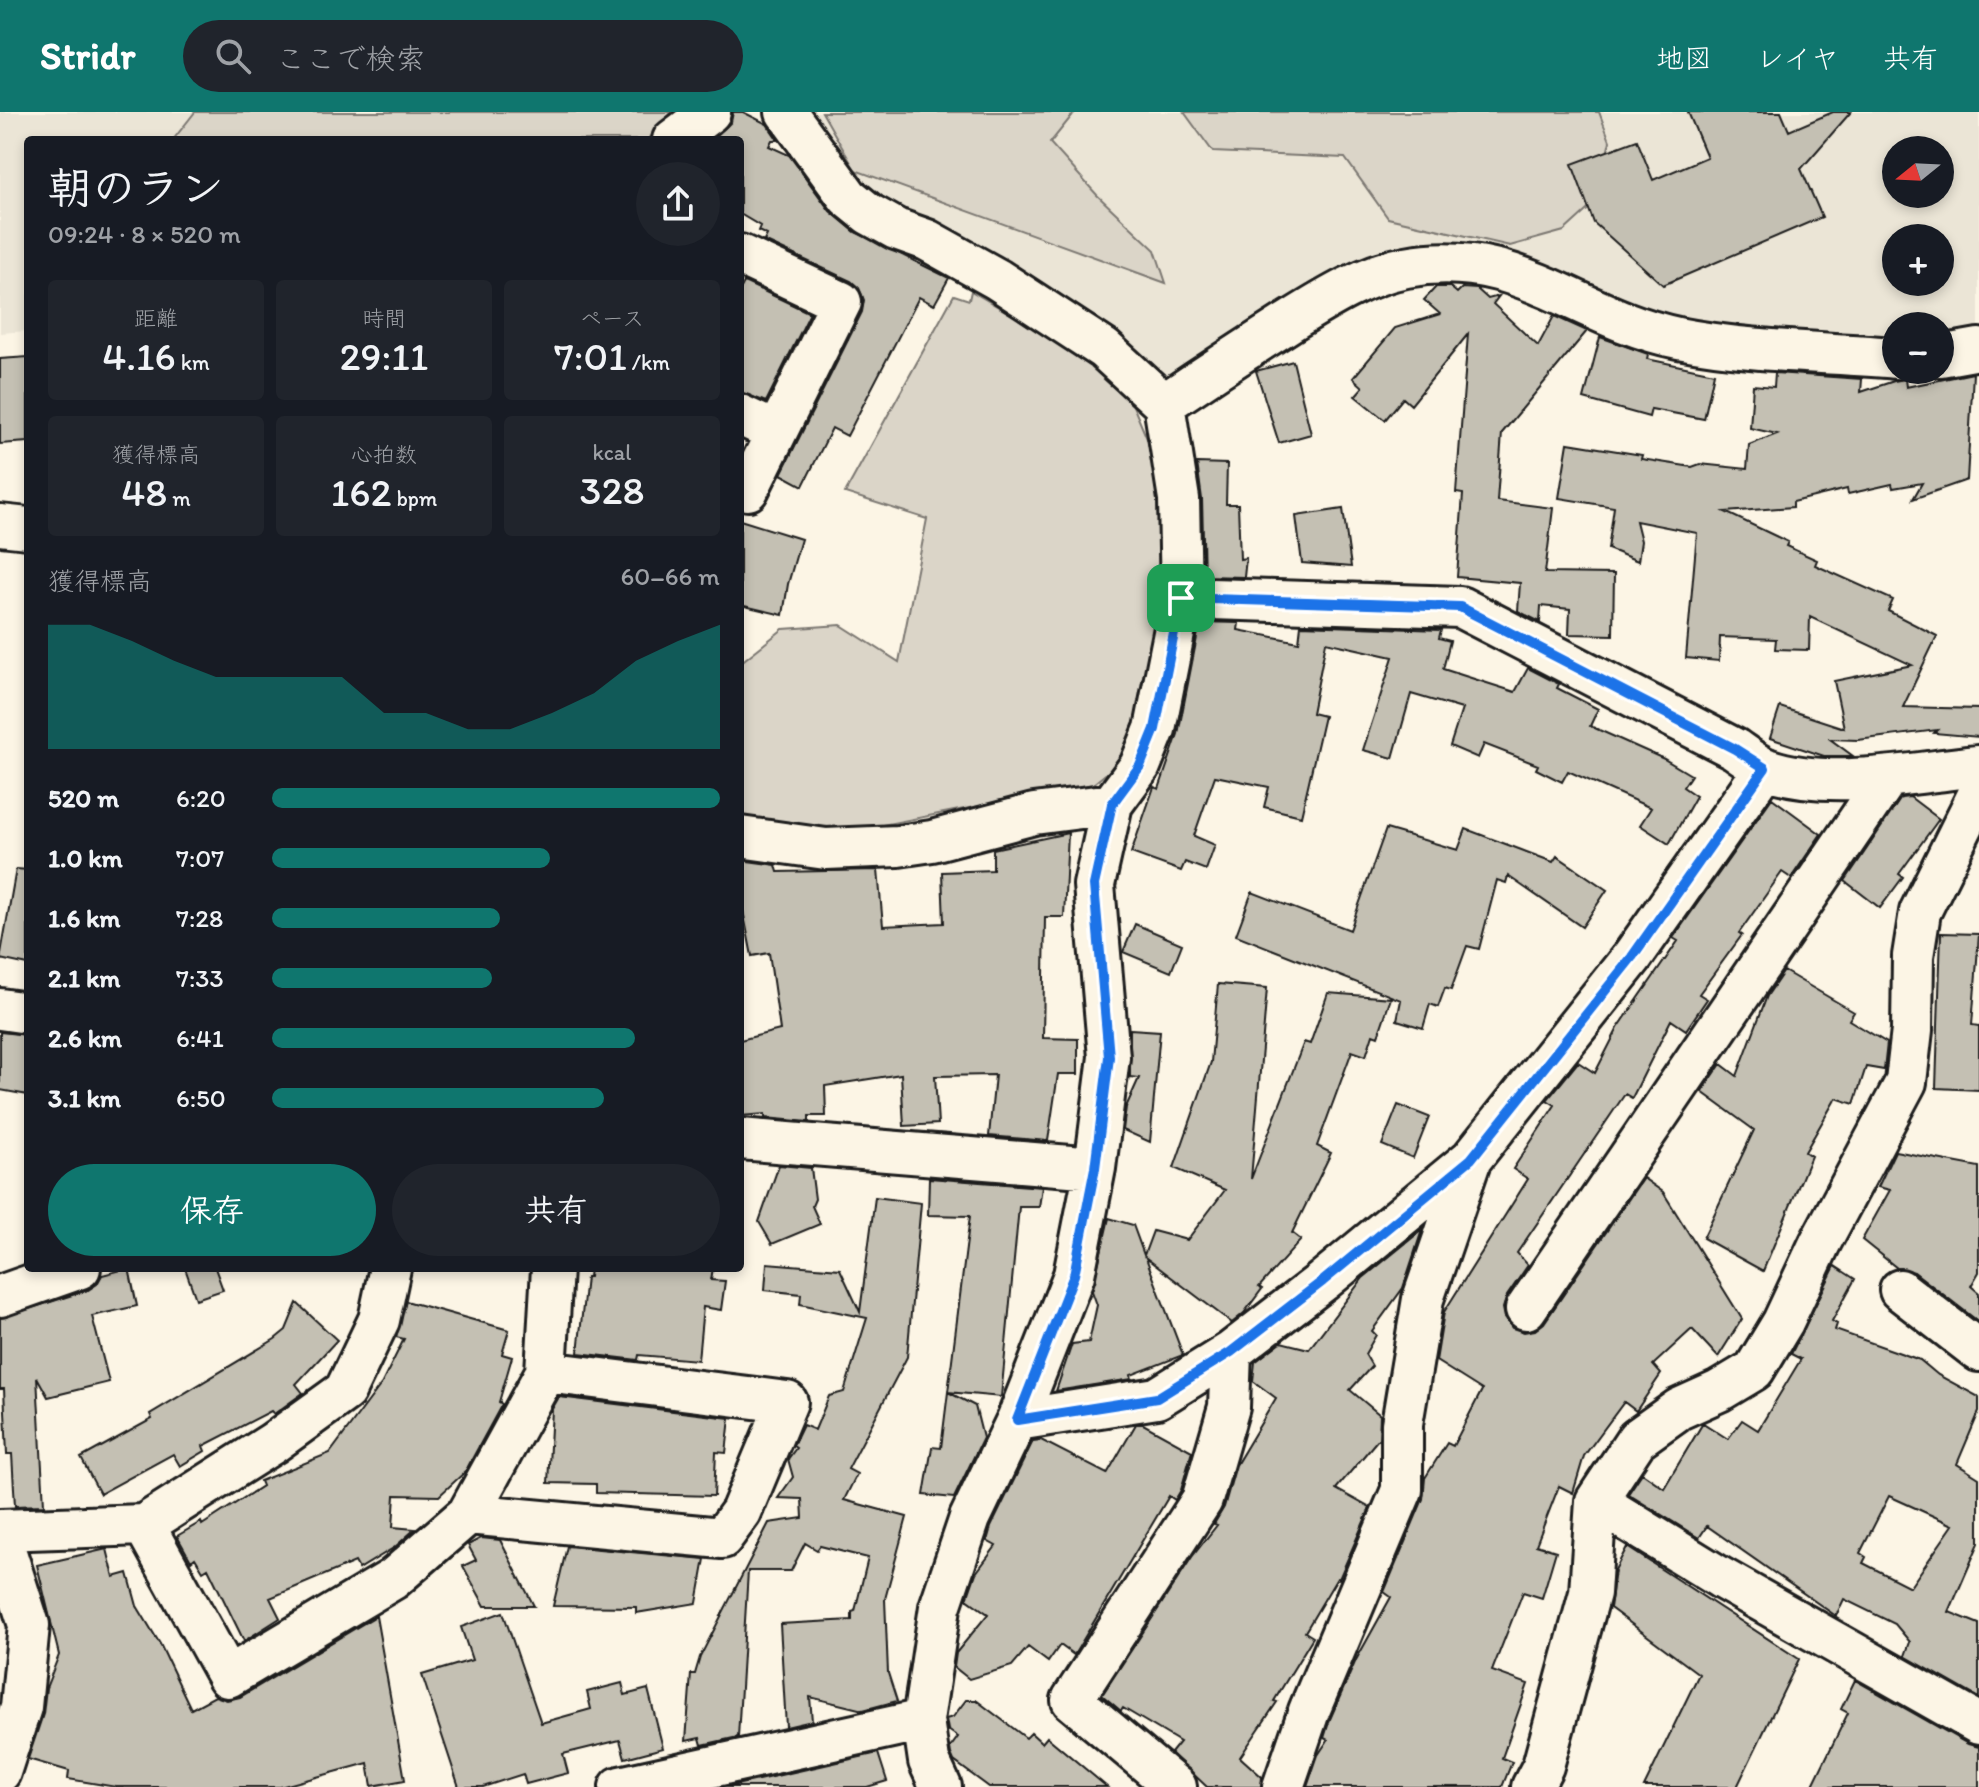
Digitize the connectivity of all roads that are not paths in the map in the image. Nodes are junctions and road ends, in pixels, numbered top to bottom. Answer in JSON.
{"nodes":[{"id":1,"x":710,"y":112,"type":"edge"},
{"id":2,"x":786,"y":112,"type":"edge"},
{"id":3,"x":678,"y":136,"type":"edge"},
{"id":4,"x":744,"y":257,"type":"edge"},
{"id":5,"x":1979,"y":349,"type":"edge"},
{"id":6,"x":1954,"y":353,"type":"edge"},
{"id":7,"x":1882,"y":357,"type":"edge"},
{"id":8,"x":1164,"y":404,"type":"junction"},
{"id":9,"x":744,"y":417,"type":"edge"},
{"id":10,"x":776,"y":432,"type":"junction"},
{"id":11,"x":744,"y":488,"type":"edge"},
{"id":12,"x":0,"y":525,"type":"edge"},
{"id":13,"x":24,"y":528,"type":"edge"},
{"id":14,"x":1181,"y":598,"type":"junction"},
{"id":15,"x":1979,"y":766,"type":"edge"},
{"id":16,"x":1765,"y":768,"type":"junction"},
{"id":17,"x":1888,"y":777,"type":"junction"},
{"id":18,"x":1979,"y":793,"type":"edge"},
{"id":19,"x":1112,"y":804,"type":"junction"},
{"id":20,"x":744,"y":838,"type":"edge"},
{"id":21,"x":0,"y":1009,"type":"edge"},
{"id":22,"x":24,"y":1012,"type":"edge"},
{"id":23,"x":744,"y":1139,"type":"edge"},
{"id":24,"x":1471,"y":1159,"type":"junction"},
{"id":25,"x":1095,"y":1168,"type":"junction"},
{"id":26,"x":69,"y":1272,"type":"edge"},
{"id":27,"x":389,"y":1272,"type":"edge"},
{"id":28,"x":552,"y":1272,"type":"edge"},
{"id":29,"x":1900,"y":1290,"type":"dead end"},
{"id":30,"x":0,"y":1296,"type":"edge"},
{"id":31,"x":1526,"y":1309,"type":"dead end"},
{"id":32,"x":1979,"y":1351,"type":"edge"},
{"id":33,"x":1231,"y":1352,"type":"junction"},
{"id":34,"x":546,"y":1372,"type":"junction"},
{"id":35,"x":1017,"y":1420,"type":"junction"},
{"id":36,"x":1596,"y":1501,"type":"junction"},
{"id":37,"x":468,"y":1514,"type":"junction"},
{"id":38,"x":144,"y":1525,"type":"junction"},
{"id":39,"x":0,"y":1532,"type":"edge"},
{"id":40,"x":923,"y":1720,"type":"junction"},
{"id":41,"x":1979,"y":1724,"type":"edge"},
{"id":42,"x":0,"y":1772,"type":"edge"},
{"id":43,"x":620,"y":1787,"type":"edge"},
{"id":44,"x":941,"y":1787,"type":"edge"},
{"id":45,"x":1176,"y":1787,"type":"edge"},
{"id":46,"x":1283,"y":1787,"type":"edge"},
{"id":47,"x":1532,"y":1787,"type":"edge"}],
"edges":[{"from":1,"to":3,"type":"street"},
{"from":2,"to":8,"type":"street"},
{"from":4,"to":10,"type":"street"},
{"from":5,"to":6,"type":"street"},
{"from":7,"to":8,"type":"street"},
{"from":8,"to":14,"type":"street"},
{"from":9,"to":10,"type":"street"},
{"from":10,"to":11,"type":"street"},
{"from":12,"to":13,"type":"street"},
{"from":14,"to":16,"type":"street"},
{"from":14,"to":19,"type":"street"},
{"from":15,"to":17,"type":"street"},
{"from":16,"to":17,"type":"street"},
{"from":16,"to":24,"type":"street"},
{"from":17,"to":31,"type":"street"},
{"from":18,"to":36,"type":"street"},
{"from":19,"to":20,"type":"street"},
{"from":19,"to":25,"type":"street"},
{"from":21,"to":22,"type":"street"},
{"from":23,"to":25,"type":"street"},
{"from":24,"to":33,"type":"street"},
{"from":24,"to":46,"type":"street"},
{"from":25,"to":35,"type":"street"},
{"from":26,"to":30,"type":"street"},
{"from":27,"to":38,"type":"street"},
{"from":28,"to":34,"type":"street"},
{"from":29,"to":32,"type":"street"},
{"from":33,"to":35,"type":"street"},
{"from":33,"to":45,"type":"street"},
{"from":34,"to":37,"type":"street"},
{"from":34,"to":37,"type":"street"},
{"from":35,"to":40,"type":"street"},
{"from":36,"to":41,"type":"street"},
{"from":36,"to":47,"type":"street"},
{"from":37,"to":38,"type":"street"},
{"from":38,"to":39,"type":"street"},
{"from":39,"to":42,"type":"street"},
{"from":40,"to":43,"type":"street"},
{"from":40,"to":44,"type":"street"}]}
